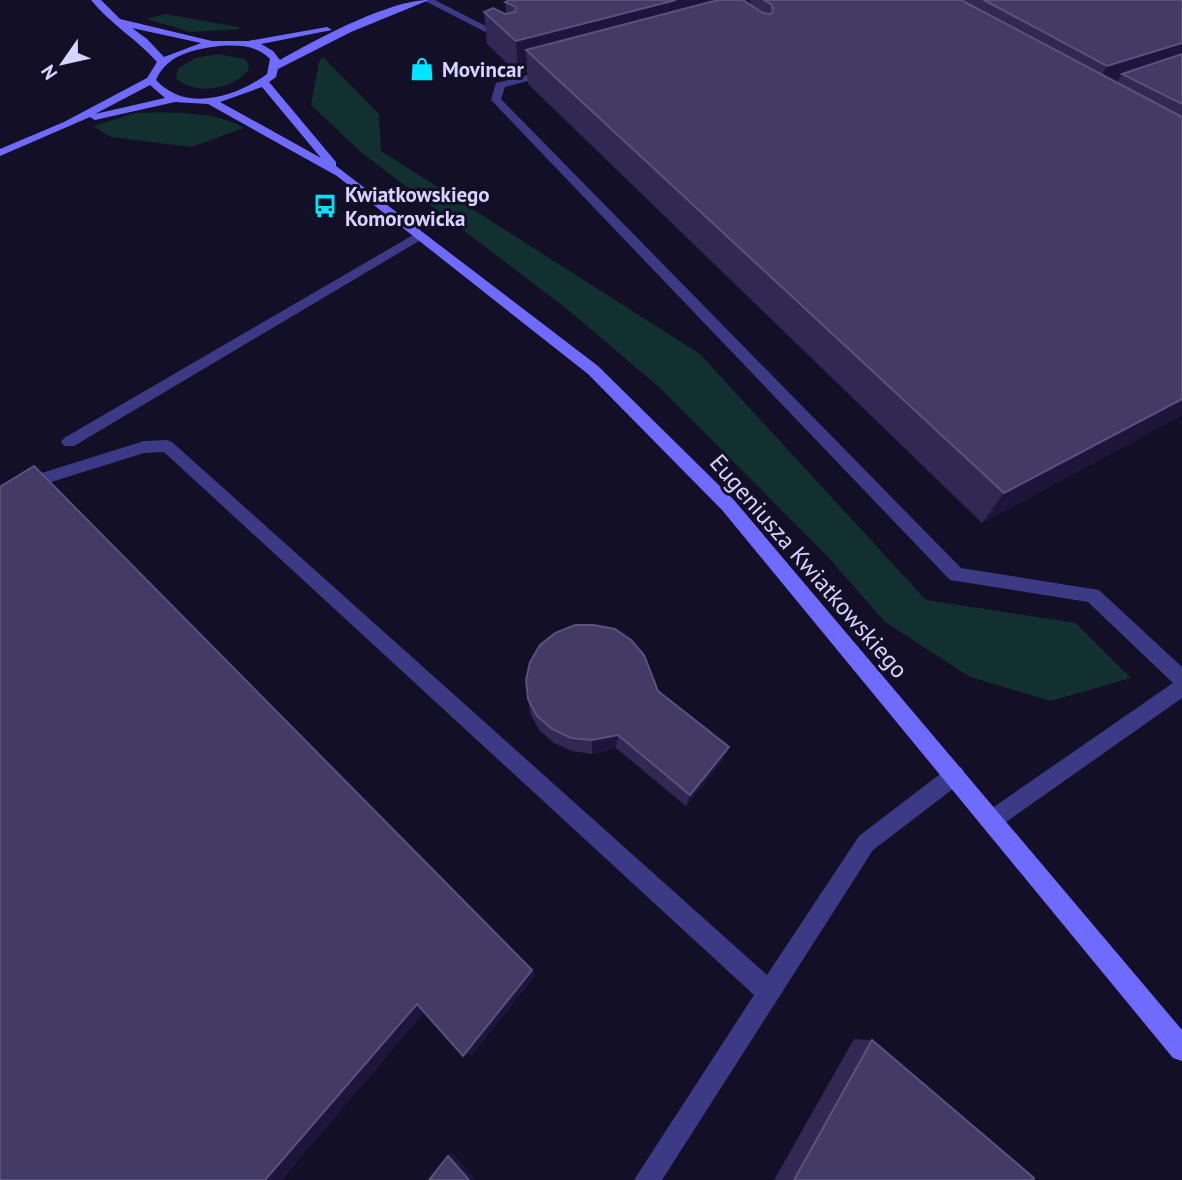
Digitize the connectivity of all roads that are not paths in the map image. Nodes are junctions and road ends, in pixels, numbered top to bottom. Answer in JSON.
{"nodes":[{"id":1,"x":96,"y":0,"type":"edge"},
{"id":2,"x":426,"y":0,"type":"edge"},
{"id":3,"x":369,"y":19,"type":"junction"},
{"id":4,"x":121,"y":22,"type":"junction"},
{"id":5,"x":512,"y":42,"type":"edge"},
{"id":6,"x":220,"y":43,"type":"junction"},
{"id":7,"x":248,"y":44,"type":"junction"},
{"id":8,"x":163,"y":62,"type":"junction"},
{"id":9,"x":275,"y":67,"type":"junction"},
{"id":10,"x":565,"y":68,"type":"edge"},
{"id":11,"x":151,"y":80,"type":"junction"},
{"id":12,"x":264,"y":83,"type":"junction"},
{"id":13,"x":174,"y":99,"type":"junction"},
{"id":14,"x":210,"y":101,"type":"junction"},
{"id":15,"x":68,"y":124,"type":"junction"},
{"id":16,"x":0,"y":153,"type":"edge"},
{"id":17,"x":341,"y":174,"type":"junction"},
{"id":18,"x":420,"y":235,"type":"junction"},
{"id":19,"x":69,"y":442,"type":"dead end"},
{"id":20,"x":0,"y":492,"type":"edge"},
{"id":21,"x":1182,"y":679,"type":"edge"},
{"id":22,"x":1182,"y":687,"type":"edge"},
{"id":23,"x":955,"y":775,"type":"junction"},
{"id":24,"x":992,"y":820,"type":"junction"},
{"id":25,"x":768,"y":992,"type":"junction"},
{"id":26,"x":1182,"y":1049,"type":"edge"},
{"id":27,"x":647,"y":1180,"type":"edge"}],
"edges":[{"from":1,"to":4,"type":"street"},
{"from":2,"to":3,"type":"street"},
{"from":2,"to":5,"type":"lane"},
{"from":3,"to":7,"type":"street"},
{"from":3,"to":9,"type":"street"},
{"from":4,"to":6,"type":"street"},
{"from":4,"to":8,"type":"street"},
{"from":6,"to":7,"type":"street"},
{"from":6,"to":8,"type":"street"},
{"from":7,"to":9,"type":"street"},
{"from":8,"to":11,"type":"street"},
{"from":9,"to":12,"type":"street"},
{"from":10,"to":21,"type":"lane"},
{"from":11,"to":13,"type":"street"},
{"from":11,"to":15,"type":"street"},
{"from":12,"to":14,"type":"street"},
{"from":12,"to":17,"type":"street","name":"Eugeniusza Kwiatkowskiego"},
{"from":13,"to":14,"type":"street"},
{"from":13,"to":15,"type":"street"},
{"from":14,"to":17,"type":"street","name":"Eugeniusza Kwiatkowskiego"},
{"from":15,"to":16,"type":"street"},
{"from":17,"to":18,"type":"street","name":"Eugeniusza Kwiatkowskiego"},
{"from":18,"to":19,"type":"lane"},
{"from":18,"to":23,"type":"street","name":"Eugeniusza Kwiatkowskiego"},
{"from":20,"to":25,"type":"lane"},
{"from":22,"to":24,"type":"lane"},
{"from":23,"to":24,"type":"street","name":"Eugeniusza Kwiatkowskiego"},
{"from":23,"to":25,"type":"lane"},
{"from":24,"to":26,"type":"street","name":"Eugeniusza Kwiatkowskiego"},
{"from":25,"to":27,"type":"lane"}]}
